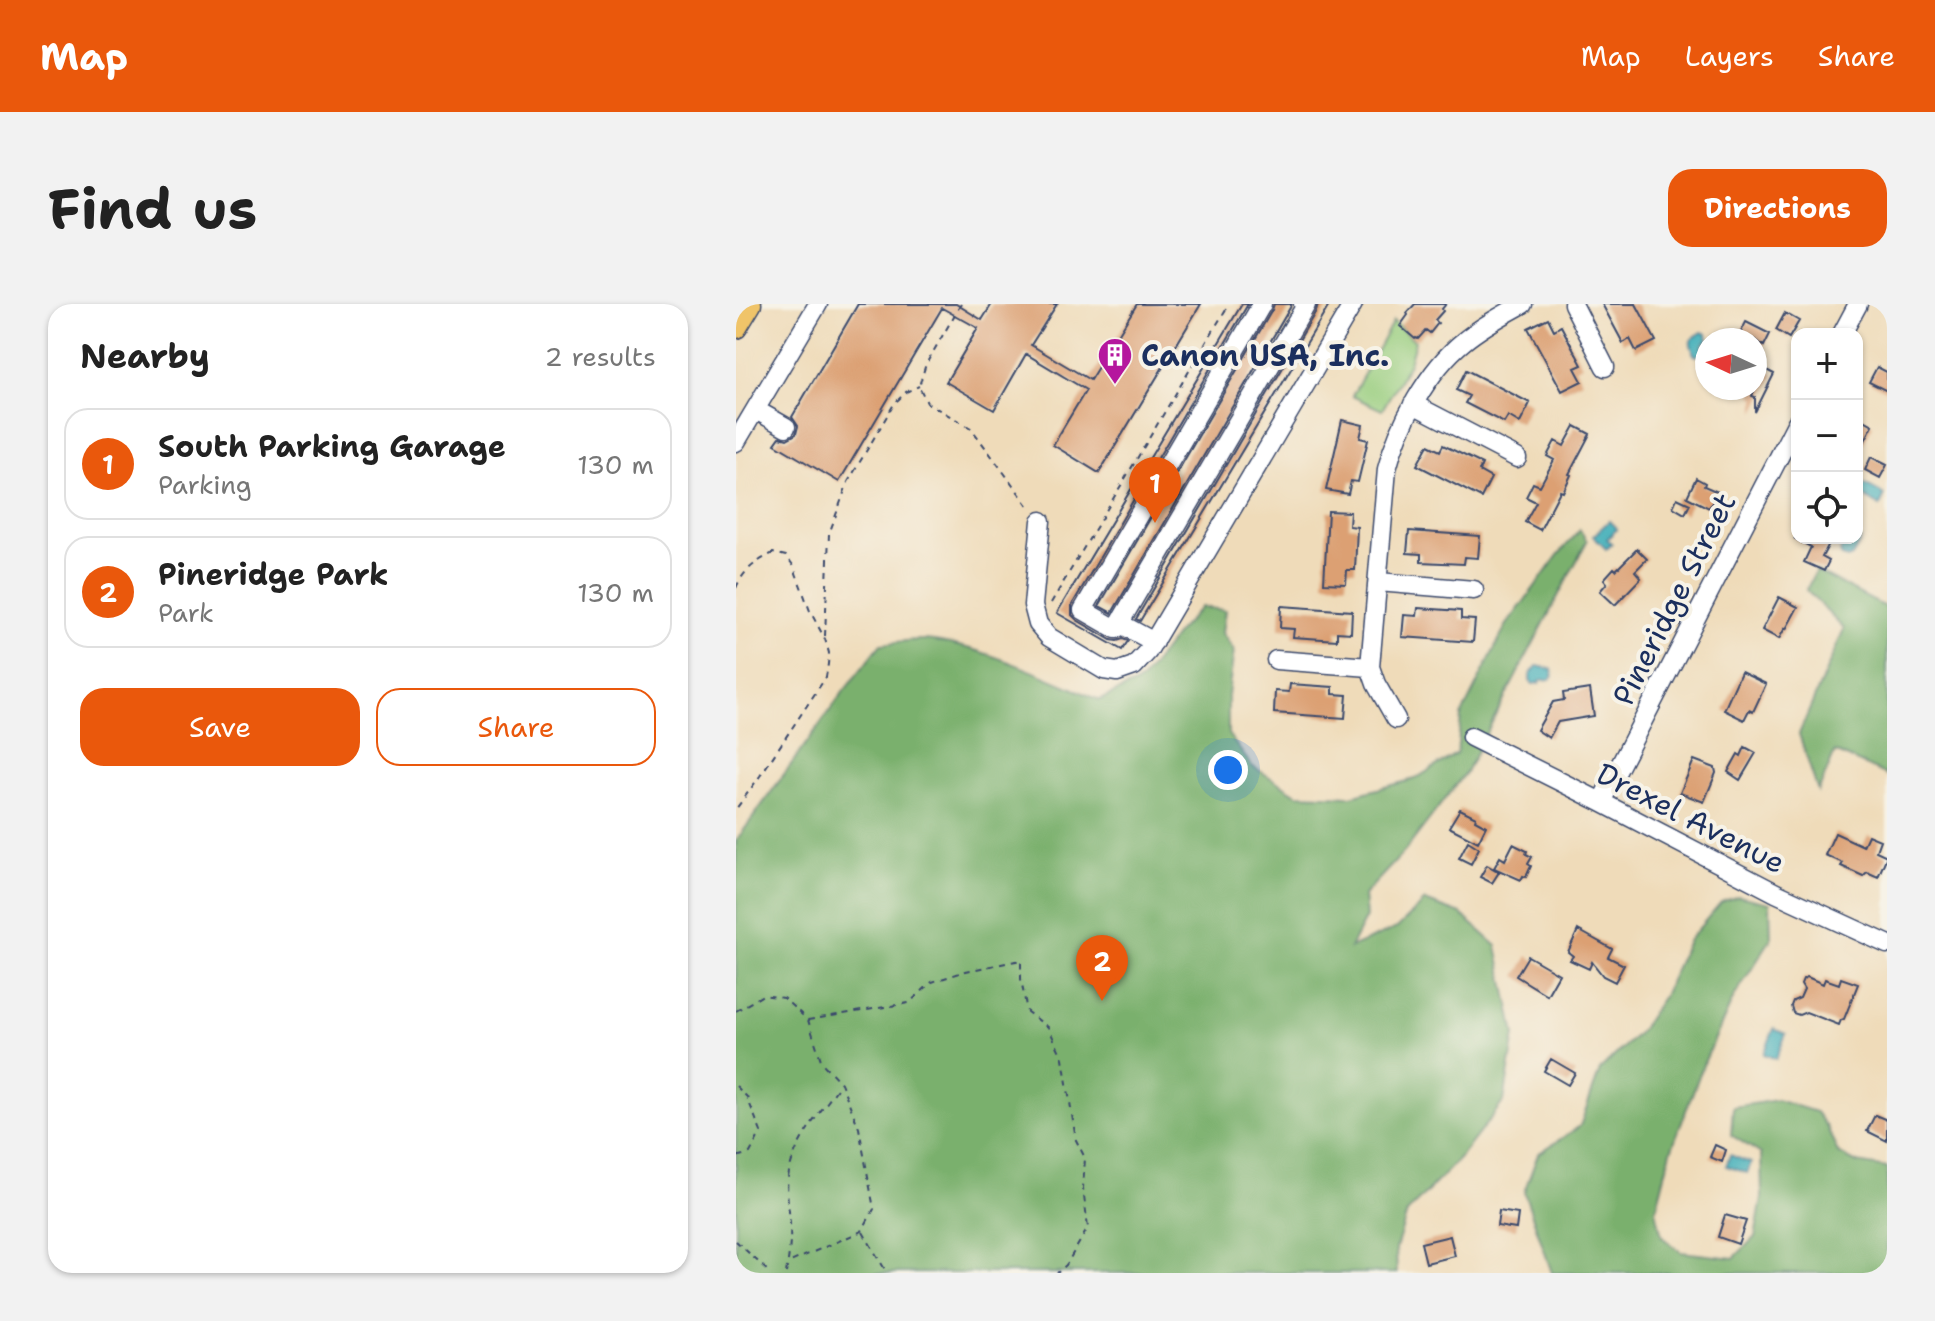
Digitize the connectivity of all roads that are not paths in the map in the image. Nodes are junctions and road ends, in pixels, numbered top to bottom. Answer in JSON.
{"nodes":[{"id":1,"x":750,"y":304,"type":"edge"},
{"id":2,"x":818,"y":304,"type":"edge"},
{"id":3,"x":1262,"y":304,"type":"edge"},
{"id":4,"x":1303,"y":304,"type":"edge"},
{"id":5,"x":1353,"y":304,"type":"edge"},
{"id":6,"x":1523,"y":304,"type":"edge"},
{"id":7,"x":1573,"y":304,"type":"edge"},
{"id":8,"x":1858,"y":304,"type":"edge"},
{"id":9,"x":736,"y":327,"type":"edge"},
{"id":10,"x":1845,"y":328,"type":"edge"},
{"id":11,"x":1605,"y":367,"type":"dead end"},
{"id":12,"x":1413,"y":404,"type":"junction"},
{"id":13,"x":756,"y":410,"type":"junction"},
{"id":14,"x":786,"y":427,"type":"dead end"},
{"id":15,"x":1791,"y":434,"type":"edge"},
{"id":16,"x":736,"y":442,"type":"edge"},
{"id":17,"x":1517,"y":458,"type":"dead end"},
{"id":18,"x":1041,"y":521,"type":"road end"},
{"id":19,"x":1378,"y":582,"type":"junction"},
{"id":20,"x":1474,"y":590,"type":"dead end"},
{"id":21,"x":1127,"y":627,"type":"junction"},
{"id":22,"x":1154,"y":642,"type":"junction"},
{"id":23,"x":1276,"y":660,"type":"dead end"},
{"id":24,"x":1370,"y":667,"type":"junction"},
{"id":25,"x":1396,"y":719,"type":"dead end"},
{"id":26,"x":1471,"y":737,"type":"dead end"},
{"id":27,"x":1601,"y":802,"type":"junction"},
{"id":28,"x":1887,"y":944,"type":"edge"}],
"edges":[{"from":1,"to":9,"type":"main road"},
{"from":2,"to":13,"type":"street"},
{"from":3,"to":21,"type":"street"},
{"from":4,"to":21,"type":"street"},
{"from":5,"to":22,"type":"street"},
{"from":6,"to":12,"type":"street"},
{"from":7,"to":11,"type":"street"},
{"from":8,"to":10,"type":"street"},
{"from":12,"to":17,"type":"street"},
{"from":12,"to":19,"type":"street"},
{"from":13,"to":14,"type":"street"},
{"from":13,"to":16,"type":"street"},
{"from":15,"to":27,"type":"street","name":"Pineridge Street"},
{"from":18,"to":22,"type":"street"},
{"from":19,"to":20,"type":"street"},
{"from":19,"to":24,"type":"street"},
{"from":21,"to":22,"type":"street"},
{"from":23,"to":24,"type":"street"},
{"from":24,"to":25,"type":"street"},
{"from":26,"to":27,"type":"street","name":"Drexel Avenue"},
{"from":27,"to":28,"type":"street","name":"Drexel Avenue"}]}
